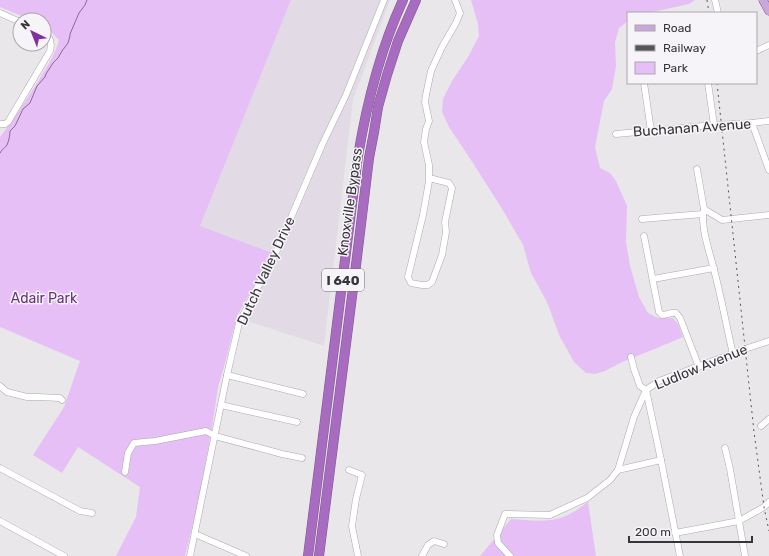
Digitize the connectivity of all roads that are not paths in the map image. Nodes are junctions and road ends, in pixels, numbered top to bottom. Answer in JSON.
{"nodes":[{"id":1,"x":384,"y":0,"type":"edge"},
{"id":2,"x":399,"y":0,"type":"edge"},
{"id":3,"x":403,"y":0,"type":"edge"},
{"id":4,"x":416,"y":0,"type":"edge"},
{"id":5,"x":455,"y":0,"type":"edge"},
{"id":6,"x":715,"y":0,"type":"edge"},
{"id":7,"x":763,"y":0,"type":"edge"},
{"id":8,"x":769,"y":11,"type":"edge"},
{"id":9,"x":718,"y":12,"type":"edge"},
{"id":10,"x":0,"y":13,"type":"edge"},
{"id":11,"x":12,"y":18,"type":"edge"},
{"id":12,"x":769,"y":45,"type":"edge"},
{"id":13,"x":757,"y":51,"type":"edge"},
{"id":14,"x":49,"y":52,"type":"edge"},
{"id":15,"x":644,"y":84,"type":"edge"},
{"id":16,"x":708,"y":84,"type":"edge"},
{"id":17,"x":769,"y":121,"type":"edge"},
{"id":18,"x":364,"y":122,"type":"junction"},
{"id":19,"x":752,"y":123,"type":"junction"},
{"id":20,"x":0,"y":124,"type":"edge"},
{"id":21,"x":714,"y":125,"type":"junction"},
{"id":22,"x":651,"y":131,"type":"junction"},
{"id":23,"x":616,"y":134,"type":"dead end"},
{"id":24,"x":697,"y":169,"type":"dead end"},
{"id":25,"x":769,"y":170,"type":"edge"},
{"id":26,"x":429,"y":178,"type":"junction"},
{"id":27,"x":703,"y":212,"type":"junction"},
{"id":28,"x":769,"y":215,"type":"edge"},
{"id":29,"x":642,"y":219,"type":"dead end"},
{"id":30,"x":644,"y":236,"type":"dead end"},
{"id":31,"x":714,"y":268,"type":"junction"},
{"id":32,"x":653,"y":279,"type":"junction"},
{"id":33,"x":769,"y":341,"type":"edge"},
{"id":34,"x":733,"y":354,"type":"junction"},
{"id":35,"x":631,"y":357,"type":"dead end"},
{"id":36,"x":699,"y":367,"type":"junction"},
{"id":37,"x":227,"y":375,"type":"junction"},
{"id":38,"x":0,"y":386,"type":"edge"},
{"id":39,"x":646,"y":390,"type":"junction"},
{"id":40,"x":303,"y":394,"type":"dead end"},
{"id":41,"x":62,"y":400,"type":"dead end"},
{"id":42,"x":220,"y":405,"type":"junction"},
{"id":43,"x":769,"y":419,"type":"edge"},
{"id":44,"x":297,"y":422,"type":"dead end"},
{"id":45,"x":761,"y":426,"type":"dead end"},
{"id":46,"x":215,"y":436,"type":"junction"},
{"id":47,"x":725,"y":448,"type":"dead end"},
{"id":48,"x":302,"y":458,"type":"dead end"},
{"id":49,"x":661,"y":460,"type":"junction"},
{"id":50,"x":0,"y":468,"type":"edge"},
{"id":51,"x":349,"y":470,"type":"dead end"},
{"id":52,"x":618,"y":470,"type":"junction"},
{"id":53,"x":125,"y":472,"type":"dead end"},
{"id":54,"x":769,"y":502,"type":"edge"},
{"id":55,"x":92,"y":513,"type":"dead end"},
{"id":56,"x":0,"y":521,"type":"edge"},
{"id":57,"x":739,"y":521,"type":"junction"},
{"id":58,"x":675,"y":533,"type":"junction"},
{"id":59,"x":195,"y":534,"type":"junction"},
{"id":60,"x":444,"y":544,"type":"dead end"},
{"id":61,"x":64,"y":556,"type":"edge"},
{"id":62,"x":190,"y":556,"type":"edge"},
{"id":63,"x":246,"y":556,"type":"edge"},
{"id":64,"x":308,"y":556,"type":"edge"},
{"id":65,"x":319,"y":556,"type":"edge"},
{"id":66,"x":358,"y":556,"type":"edge"},
{"id":67,"x":422,"y":556,"type":"edge"},
{"id":68,"x":510,"y":556,"type":"edge"},
{"id":69,"x":680,"y":556,"type":"edge"},
{"id":70,"x":745,"y":556,"type":"edge"}],
"edges":[{"from":1,"to":37,"type":"street","name":"Dutch Valley Drive"},
{"from":2,"to":18,"type":"highway"},
{"from":3,"to":18,"type":"highway","name":"Knoxville Bypass","number":"I 640"},
{"from":4,"to":65,"type":"highway","name":"Knoxville Bypass","number":"I 640"},
{"from":5,"to":26,"type":"street"},
{"from":6,"to":9,"type":"street"},
{"from":7,"to":8,"type":"main road"},
{"from":10,"to":11,"type":"street"},
{"from":12,"to":13,"type":"street"},
{"from":14,"to":20,"type":"street"},
{"from":15,"to":22,"type":"street"},
{"from":16,"to":21,"type":"street"},
{"from":17,"to":19,"type":"street","name":"Buchanan Avenue"},
{"from":18,"to":64,"type":"highway","name":"Knoxville Bypass","number":"I 640"},
{"from":19,"to":21,"type":"street","name":"Buchanan Avenue"},
{"from":19,"to":25,"type":"street"},
{"from":21,"to":22,"type":"street","name":"Buchanan Avenue"},
{"from":22,"to":23,"type":"street","name":"Buchanan Avenue"},
{"from":24,"to":27,"type":"street"},
{"from":26,"to":26,"type":"street"},
{"from":27,"to":28,"type":"street"},
{"from":27,"to":29,"type":"street"},
{"from":27,"to":31,"type":"street"},
{"from":30,"to":32,"type":"street"},
{"from":31,"to":32,"type":"street"},
{"from":31,"to":34,"type":"street"},
{"from":32,"to":36,"type":"street"},
{"from":33,"to":34,"type":"street","name":"Ludlow Avenue"},
{"from":34,"to":36,"type":"street","name":"Ludlow Avenue"},
{"from":35,"to":39,"type":"street"},
{"from":36,"to":39,"type":"street","name":"Ludlow Avenue"},
{"from":37,"to":40,"type":"street"},
{"from":37,"to":42,"type":"street","name":"Dutch Valley Drive"},
{"from":38,"to":41,"type":"street"},
{"from":39,"to":49,"type":"street"},
{"from":39,"to":52,"type":"street","name":"Ludlow Avenue"},
{"from":42,"to":44,"type":"street"},
{"from":42,"to":46,"type":"street","name":"Dutch Valley Drive"},
{"from":43,"to":45,"type":"street"},
{"from":46,"to":48,"type":"street"},
{"from":46,"to":53,"type":"street"},
{"from":46,"to":59,"type":"street","name":"Dutch Valley Drive"},
{"from":47,"to":57,"type":"street"},
{"from":49,"to":52,"type":"street"},
{"from":49,"to":58,"type":"street"},
{"from":50,"to":55,"type":"street"},
{"from":51,"to":66,"type":"street"},
{"from":52,"to":68,"type":"street"},
{"from":54,"to":57,"type":"street"},
{"from":56,"to":61,"type":"street"},
{"from":57,"to":58,"type":"street"},
{"from":57,"to":70,"type":"street"},
{"from":58,"to":69,"type":"street"},
{"from":59,"to":62,"type":"street","name":"Dutch Valley Drive"},
{"from":59,"to":63,"type":"street"},
{"from":60,"to":67,"type":"street"}]}
